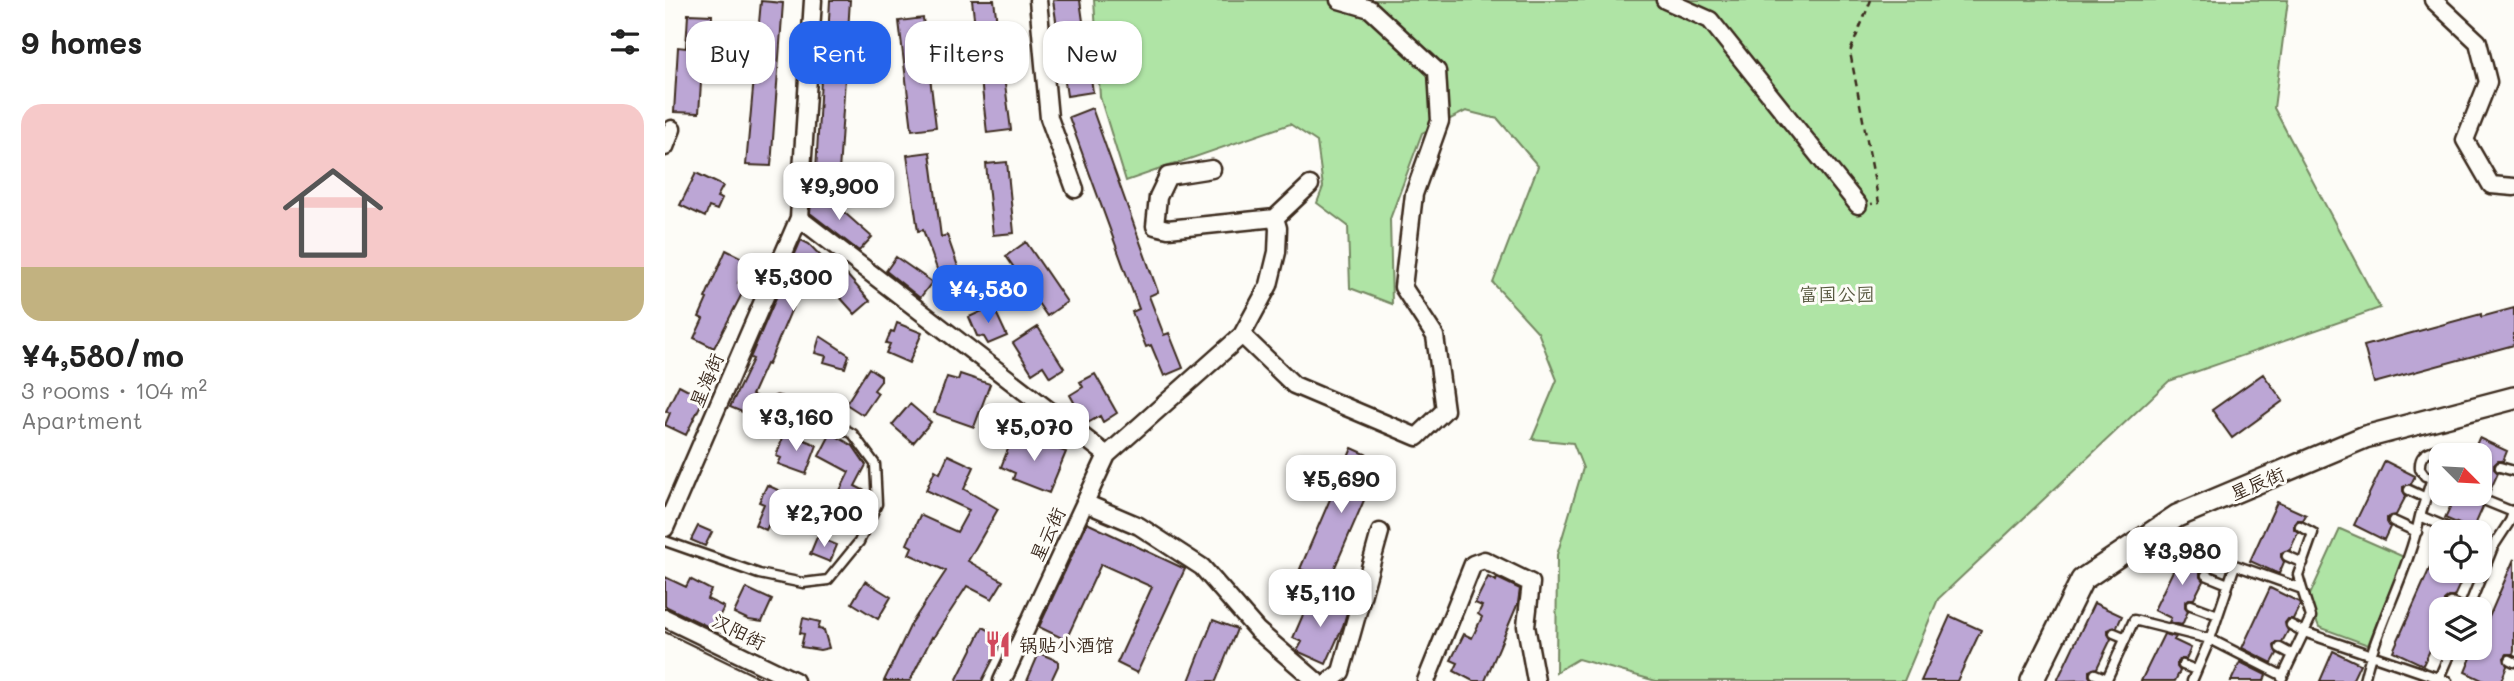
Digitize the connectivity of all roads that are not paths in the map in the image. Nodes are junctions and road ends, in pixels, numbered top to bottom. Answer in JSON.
{"nodes":[{"id":1,"x":813,"y":0,"type":"edge"},
{"id":2,"x":1038,"y":0,"type":"edge"},
{"id":3,"x":1339,"y":0,"type":"edge"},
{"id":4,"x":1665,"y":0,"type":"edge"},
{"id":5,"x":2433,"y":0,"type":"edge"},
{"id":6,"x":672,"y":129,"type":"dead end"},
{"id":7,"x":665,"y":147,"type":"edge"},
{"id":8,"x":1212,"y":169,"type":"dead end"},
{"id":9,"x":1310,"y":185,"type":"dead end"},
{"id":10,"x":2514,"y":187,"type":"edge"},
{"id":11,"x":1075,"y":189,"type":"dead end"},
{"id":12,"x":1858,"y":205,"type":"road end"},
{"id":13,"x":799,"y":218,"type":"junction"},
{"id":14,"x":1275,"y":218,"type":"junction"},
{"id":15,"x":1242,"y":335,"type":"junction"},
{"id":16,"x":2514,"y":398,"type":"edge"},
{"id":17,"x":777,"y":401,"type":"dead end"},
{"id":18,"x":2429,"y":452,"type":"edge"},
{"id":19,"x":1107,"y":454,"type":"junction"},
{"id":20,"x":2500,"y":467,"type":"dead end"},
{"id":21,"x":2514,"y":471,"type":"edge"},
{"id":22,"x":2429,"y":477,"type":"edge"},
{"id":23,"x":2429,"y":488,"type":"edge"},
{"id":24,"x":2409,"y":490,"type":"dead end"},
{"id":25,"x":2426,"y":498,"type":"junction"},
{"id":26,"x":1085,"y":503,"type":"junction"},
{"id":27,"x":2492,"y":504,"type":"edge"},
{"id":28,"x":2420,"y":516,"type":"junction"},
{"id":29,"x":2513,"y":516,"type":"edge"},
{"id":30,"x":2430,"y":520,"type":"edge"},
{"id":31,"x":2393,"y":521,"type":"dead end"},
{"id":32,"x":2300,"y":526,"type":"dead end"},
{"id":33,"x":665,"y":528,"type":"edge"},
{"id":34,"x":1380,"y":532,"type":"dead end"},
{"id":35,"x":2417,"y":532,"type":"junction"},
{"id":36,"x":665,"y":541,"type":"edge"},
{"id":37,"x":2493,"y":547,"type":"edge"},
{"id":38,"x":2287,"y":556,"type":"dead end"},
{"id":39,"x":2303,"y":563,"type":"junction"},
{"id":40,"x":2206,"y":575,"type":"dead end"},
{"id":41,"x":2228,"y":584,"type":"junction"},
{"id":42,"x":2302,"y":589,"type":"junction"},
{"id":43,"x":2192,"y":605,"type":"dead end"},
{"id":44,"x":2218,"y":615,"type":"junction"},
{"id":45,"x":665,"y":618,"type":"edge"},
{"id":46,"x":2291,"y":625,"type":"dead end"},
{"id":47,"x":2304,"y":632,"type":"junction"},
{"id":48,"x":2114,"y":633,"type":"dead end"},
{"id":49,"x":2126,"y":638,"type":"junction"},
{"id":50,"x":2210,"y":639,"type":"junction"},
{"id":51,"x":2280,"y":648,"type":"dead end"},
{"id":52,"x":2370,"y":653,"type":"junction"},
{"id":53,"x":2293,"y":655,"type":"junction"},
{"id":54,"x":2449,"y":660,"type":"edge"},
{"id":55,"x":2183,"y":665,"type":"dead end"},
{"id":56,"x":2196,"y":670,"type":"junction"},
{"id":57,"x":2095,"y":674,"type":"dead end"},
{"id":58,"x":2282,"y":679,"type":"edge"},
{"id":59,"x":2106,"y":680,"type":"edge"},
{"id":60,"x":2443,"y":680,"type":"edge"},
{"id":61,"x":795,"y":681,"type":"edge"},
{"id":62,"x":1002,"y":681,"type":"edge"},
{"id":63,"x":1317,"y":681,"type":"edge"},
{"id":64,"x":1330,"y":681,"type":"edge"},
{"id":65,"x":1426,"y":681,"type":"edge"},
{"id":66,"x":1536,"y":681,"type":"edge"},
{"id":67,"x":2032,"y":681,"type":"edge"},
{"id":68,"x":2192,"y":681,"type":"edge"},
{"id":69,"x":2364,"y":681,"type":"edge"}],
"edges":[{"from":1,"to":13,"type":"street","name":"星海街"},
{"from":2,"to":11,"type":"street"},
{"from":3,"to":15,"type":"street"},
{"from":4,"to":12,"type":"street"},
{"from":5,"to":10,"type":"street"},
{"from":6,"to":7,"type":"street"},
{"from":8,"to":14,"type":"street"},
{"from":9,"to":14,"type":"street"},
{"from":13,"to":19,"type":"street"},
{"from":13,"to":33,"type":"street","name":"星海街"},
{"from":14,"to":15,"type":"street"},
{"from":15,"to":19,"type":"street","name":"星云街"},
{"from":16,"to":67,"type":"street","name":"星辰街"},
{"from":17,"to":36,"type":"lane"},
{"from":18,"to":22,"type":"lane"},
{"from":19,"to":26,"type":"street","name":"星云街"},
{"from":20,"to":21,"type":"lane"},
{"from":23,"to":25,"type":"lane"},
{"from":24,"to":25,"type":"lane"},
{"from":25,"to":28,"type":"lane"},
{"from":26,"to":62,"type":"street","name":"星云街"},
{"from":26,"to":63,"type":"street"},
{"from":27,"to":29,"type":"lane"},
{"from":28,"to":30,"type":"lane"},
{"from":28,"to":35,"type":"lane"},
{"from":29,"to":37,"type":"lane"},
{"from":31,"to":35,"type":"lane"},
{"from":32,"to":39,"type":"lane"},
{"from":34,"to":64,"type":"street"},
{"from":35,"to":52,"type":"lane"},
{"from":38,"to":39,"type":"lane"},
{"from":39,"to":42,"type":"lane"},
{"from":40,"to":41,"type":"lane"},
{"from":41,"to":42,"type":"lane"},
{"from":41,"to":44,"type":"lane"},
{"from":42,"to":47,"type":"lane"},
{"from":43,"to":44,"type":"lane"},
{"from":44,"to":50,"type":"lane"},
{"from":45,"to":61,"type":"street","name":"汉阳街"},
{"from":46,"to":47,"type":"lane"},
{"from":47,"to":52,"type":"lane"},
{"from":47,"to":53,"type":"lane"},
{"from":48,"to":49,"type":"lane"},
{"from":49,"to":50,"type":"lane"},
{"from":49,"to":59,"type":"lane"},
{"from":50,"to":56,"type":"lane"},
{"from":50,"to":58,"type":"lane"},
{"from":51,"to":53,"type":"lane"},
{"from":52,"to":60,"type":"lane"},
{"from":52,"to":69,"type":"lane"},
{"from":53,"to":58,"type":"lane"},
{"from":54,"to":60,"type":"lane"},
{"from":55,"to":56,"type":"lane"},
{"from":56,"to":68,"type":"lane"},
{"from":57,"to":59,"type":"lane"},
{"from":65,"to":66,"type":"street"}]}
